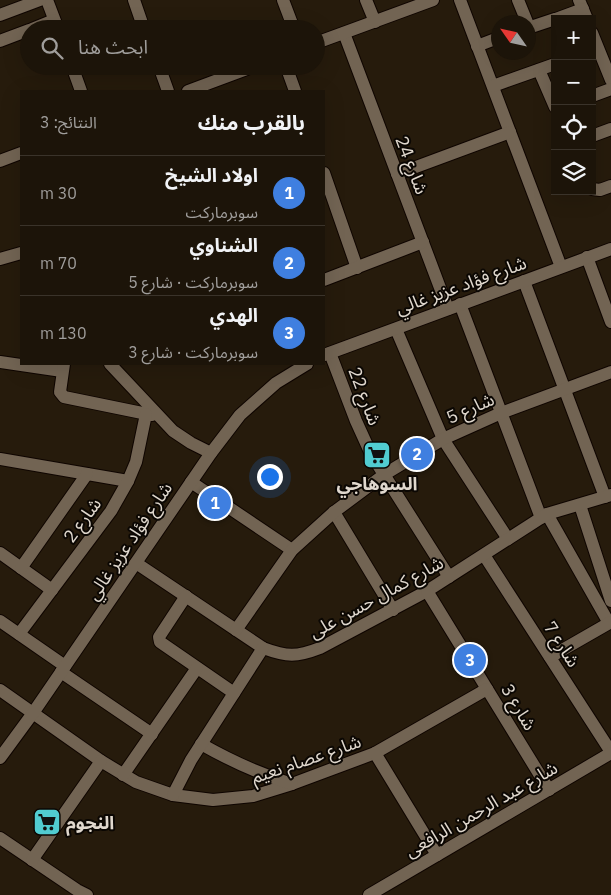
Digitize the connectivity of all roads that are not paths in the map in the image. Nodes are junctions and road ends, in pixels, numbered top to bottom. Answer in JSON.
{"nodes":[{"id":1,"x":40,"y":0,"type":"edge"},
{"id":2,"x":47,"y":0,"type":"edge"},
{"id":3,"x":134,"y":0,"type":"edge"},
{"id":4,"x":283,"y":0,"type":"edge"},
{"id":5,"x":366,"y":0,"type":"edge"},
{"id":6,"x":433,"y":0,"type":"edge"},
{"id":7,"x":460,"y":0,"type":"edge"},
{"id":8,"x":518,"y":0,"type":"edge"},
{"id":9,"x":583,"y":9,"type":"edge"},
{"id":10,"x":0,"y":15,"type":"edge"},
{"id":11,"x":524,"y":15,"type":"edge"},
{"id":12,"x":566,"y":15,"type":"edge"},
{"id":13,"x":54,"y":20,"type":"edge"},
{"id":14,"x":141,"y":20,"type":"edge"},
{"id":15,"x":291,"y":20,"type":"edge"},
{"id":16,"x":551,"y":20,"type":"edge"},
{"id":17,"x":375,"y":22,"type":"junction"},
{"id":18,"x":536,"y":26,"type":"edge"},
{"id":19,"x":20,"y":33,"type":"edge"},
{"id":20,"x":344,"y":33,"type":"junction"},
{"id":21,"x":325,"y":40,"type":"edge"},
{"id":22,"x":0,"y":41,"type":"edge"},
{"id":23,"x":491,"y":41,"type":"edge"},
{"id":24,"x":477,"y":46,"type":"junction"},
{"id":25,"x":596,"y":52,"type":"edge"},
{"id":26,"x":551,"y":66,"type":"edge"},
{"id":27,"x":539,"y":70,"type":"junction"},
{"id":28,"x":75,"y":75,"type":"edge"},
{"id":29,"x":162,"y":75,"type":"edge"},
{"id":30,"x":238,"y":75,"type":"edge"},
{"id":31,"x":289,"y":75,"type":"edge"},
{"id":32,"x":611,"y":80,"type":"edge"},
{"id":33,"x":218,"y":86,"type":"edge"},
{"id":34,"x":493,"y":86,"type":"junction"},
{"id":35,"x":611,"y":89,"type":"edge"},
{"id":36,"x":81,"y":90,"type":"edge"},
{"id":37,"x":168,"y":90,"type":"edge"},
{"id":38,"x":194,"y":90,"type":"edge"},
{"id":39,"x":295,"y":90,"type":"edge"},
{"id":40,"x":596,"y":95,"type":"edge"},
{"id":41,"x":554,"y":105,"type":"edge"},
{"id":42,"x":611,"y":129,"type":"edge"},
{"id":43,"x":510,"y":132,"type":"junction"},
{"id":44,"x":596,"y":135,"type":"edge"},
{"id":45,"x":20,"y":153,"type":"edge"},
{"id":46,"x":0,"y":161,"type":"edge"},
{"id":47,"x":397,"y":174,"type":"junction"},
{"id":48,"x":325,"y":176,"type":"edge"},
{"id":49,"x":611,"y":186,"type":"edge"},
{"id":50,"x":596,"y":190,"type":"edge"},
{"id":51,"x":423,"y":242,"type":"junction"},
{"id":52,"x":611,"y":248,"type":"edge"},
{"id":53,"x":20,"y":253,"type":"edge"},
{"id":54,"x":587,"y":258,"type":"junction"},
{"id":55,"x":0,"y":259,"type":"edge"},
{"id":56,"x":561,"y":267,"type":"junction"},
{"id":57,"x":357,"y":268,"type":"junction"},
{"id":58,"x":325,"y":280,"type":"edge"},
{"id":59,"x":524,"y":281,"type":"junction"},
{"id":60,"x":454,"y":307,"type":"junction"},
{"id":61,"x":611,"y":322,"type":"edge"},
{"id":62,"x":396,"y":328,"type":"junction"},
{"id":63,"x":327,"y":354,"type":"edge"},
{"id":64,"x":0,"y":362,"type":"edge"},
{"id":65,"x":20,"y":364,"type":"edge"},
{"id":66,"x":38,"y":365,"type":"edge"},
{"id":67,"x":111,"y":365,"type":"edge"},
{"id":68,"x":305,"y":365,"type":"edge"},
{"id":69,"x":63,"y":367,"type":"edge"},
{"id":70,"x":611,"y":372,"type":"edge"},
{"id":71,"x":564,"y":389,"type":"junction"},
{"id":72,"x":502,"y":413,"type":"junction"},
{"id":73,"x":152,"y":415,"type":"junction"},
{"id":74,"x":443,"y":439,"type":"junction"},
{"id":75,"x":211,"y":453,"type":"junction"},
{"id":76,"x":0,"y":459,"type":"edge"},
{"id":77,"x":87,"y":474,"type":"junction"},
{"id":78,"x":385,"y":474,"type":"junction"},
{"id":79,"x":128,"y":482,"type":"junction"},
{"id":80,"x":191,"y":482,"type":"junction"},
{"id":81,"x":608,"y":496,"type":"edge"},
{"id":82,"x":580,"y":504,"type":"junction"},
{"id":83,"x":334,"y":512,"type":"junction"},
{"id":84,"x":544,"y":516,"type":"junction"},
{"id":85,"x":508,"y":539,"type":"junction"},
{"id":86,"x":292,"y":550,"type":"junction"},
{"id":87,"x":0,"y":553,"type":"edge"},
{"id":88,"x":484,"y":555,"type":"junction"},
{"id":89,"x":136,"y":563,"type":"junction"},
{"id":90,"x":21,"y":568,"type":"junction"},
{"id":91,"x":449,"y":577,"type":"junction"},
{"id":92,"x":52,"y":590,"type":"junction"},
{"id":93,"x":427,"y":591,"type":"junction"},
{"id":94,"x":186,"y":596,"type":"junction"},
{"id":95,"x":611,"y":601,"type":"edge"},
{"id":96,"x":393,"y":610,"type":"junction"},
{"id":97,"x":0,"y":621,"type":"edge"},
{"id":98,"x":610,"y":623,"type":"edge"},
{"id":99,"x":236,"y":630,"type":"junction"},
{"id":100,"x":19,"y":634,"type":"junction"},
{"id":101,"x":263,"y":648,"type":"junction"},
{"id":102,"x":550,"y":657,"type":"junction"},
{"id":103,"x":198,"y":668,"type":"junction"},
{"id":104,"x":63,"y":669,"type":"junction"},
{"id":105,"x":487,"y":689,"type":"junction"},
{"id":106,"x":0,"y":690,"type":"edge"},
{"id":107,"x":234,"y":693,"type":"junction"},
{"id":108,"x":33,"y":713,"type":"junction"},
{"id":109,"x":152,"y":734,"type":"junction"},
{"id":110,"x":201,"y":744,"type":"junction"},
{"id":111,"x":611,"y":753,"type":"edge"},
{"id":112,"x":375,"y":754,"type":"junction"},
{"id":113,"x":0,"y":758,"type":"edge"},
{"id":114,"x":101,"y":761,"type":"junction"},
{"id":115,"x":123,"y":775,"type":"junction"},
{"id":116,"x":292,"y":784,"type":"junction"},
{"id":117,"x":549,"y":790,"type":"junction"},
{"id":118,"x":173,"y":795,"type":"junction"},
{"id":119,"x":0,"y":838,"type":"edge"},
{"id":120,"x":438,"y":854,"type":"junction"},
{"id":121,"x":32,"y":860,"type":"junction"},
{"id":122,"x":87,"y":895,"type":"edge"},
{"id":123,"x":369,"y":895,"type":"edge"}],
"edges":[{"from":1,"to":10,"type":"street"},
{"from":2,"to":13,"type":"street"},
{"from":3,"to":14,"type":"street"},
{"from":4,"to":15,"type":"street"},
{"from":5,"to":17,"type":"street"},
{"from":6,"to":17,"type":"street"},
{"from":7,"to":24,"type":"street"},
{"from":8,"to":11,"type":"street"},
{"from":9,"to":12,"type":"street"},
{"from":16,"to":18,"type":"street"},
{"from":17,"to":20,"type":"street"},
{"from":19,"to":22,"type":"street"},
{"from":20,"to":21,"type":"street"},
{"from":20,"to":47,"type":"street","name":"شارع 24"},
{"from":23,"to":24,"type":"street"},
{"from":24,"to":34,"type":"street"},
{"from":25,"to":32,"type":"street"},
{"from":26,"to":27,"type":"street"},
{"from":27,"to":34,"type":"street"},
{"from":27,"to":41,"type":"street"},
{"from":28,"to":36,"type":"street"},
{"from":29,"to":37,"type":"street"},
{"from":30,"to":33,"type":"street"},
{"from":31,"to":39,"type":"street"},
{"from":33,"to":38,"type":"street"},
{"from":34,"to":43,"type":"street"},
{"from":35,"to":40,"type":"street"},
{"from":42,"to":44,"type":"street"},
{"from":43,"to":47,"type":"street"},
{"from":43,"to":56,"type":"street"},
{"from":45,"to":46,"type":"street"},
{"from":47,"to":51,"type":"street","name":"شارع 24"},
{"from":48,"to":57,"type":"street"},
{"from":49,"to":50,"type":"street"},
{"from":51,"to":57,"type":"street"},
{"from":51,"to":60,"type":"street","name":"شارع 24"},
{"from":52,"to":54,"type":"street","name":"شارع فؤاد عزيز غالي"},
{"from":53,"to":55,"type":"street"},
{"from":54,"to":56,"type":"street","name":"شارع فؤاد عزيز غالي"},
{"from":54,"to":61,"type":"street"},
{"from":56,"to":59,"type":"street","name":"شارع فؤاد عزيز غالي"},
{"from":57,"to":58,"type":"street"},
{"from":59,"to":60,"type":"street","name":"شارع فؤاد عزيز غالي"},
{"from":59,"to":71,"type":"street"},
{"from":60,"to":62,"type":"street","name":"شارع فؤاد عزيز غالي"},
{"from":60,"to":72,"type":"street","name":"شارع 24"},
{"from":62,"to":63,"type":"street","name":"شارع فؤاد عزيز غالي"},
{"from":62,"to":74,"type":"street"},
{"from":63,"to":78,"type":"street","name":"شارع 22"},
{"from":64,"to":65,"type":"street"},
{"from":66,"to":69,"type":"street"},
{"from":67,"to":73,"type":"street"},
{"from":68,"to":75,"type":"street","name":"شارع فؤاد عزيز غالي"},
{"from":69,"to":73,"type":"street"},
{"from":70,"to":71,"type":"street","name":"شارع 5"},
{"from":71,"to":72,"type":"street","name":"شارع 5"},
{"from":71,"to":81,"type":"street"},
{"from":72,"to":74,"type":"street","name":"شارع 5"},
{"from":72,"to":84,"type":"street","name":"شارع 24"},
{"from":73,"to":75,"type":"street"},
{"from":73,"to":79,"type":"street","name":"شارع 2"},
{"from":74,"to":78,"type":"street","name":"شارع 5"},
{"from":74,"to":85,"type":"street"},
{"from":75,"to":80,"type":"street","name":"شارع فؤاد عزيز غالي"},
{"from":76,"to":77,"type":"street"},
{"from":77,"to":79,"type":"street"},
{"from":77,"to":90,"type":"street"},
{"from":78,"to":83,"type":"street","name":"شارع 5"},
{"from":78,"to":91,"type":"street","name":"شارع 22"},
{"from":79,"to":92,"type":"street","name":"شارع 2"},
{"from":80,"to":86,"type":"street"},
{"from":80,"to":89,"type":"street","name":"شارع فؤاد عزيز غالي"},
{"from":81,"to":82,"type":"street","name":"شارع كمال حسن على"},
{"from":82,"to":84,"type":"street","name":"شارع كمال حسن على"},
{"from":82,"to":95,"type":"street"},
{"from":83,"to":86,"type":"street","name":"شارع 5"},
{"from":83,"to":96,"type":"street"},
{"from":84,"to":85,"type":"street","name":"شارع كمال حسن على"},
{"from":84,"to":98,"type":"street","name":"شارع 24"},
{"from":85,"to":88,"type":"street","name":"شارع كمال حسن على"},
{"from":86,"to":99,"type":"street","name":"شارع 5"},
{"from":87,"to":90,"type":"street"},
{"from":88,"to":91,"type":"street","name":"شارع كمال حسن على"},
{"from":88,"to":102,"type":"street","name":"شارع 7"},
{"from":89,"to":94,"type":"street","name":"شارع كمال حسن على"},
{"from":89,"to":104,"type":"street","name":"شارع فؤاد عزيز غالي"},
{"from":90,"to":92,"type":"street"},
{"from":91,"to":93,"type":"street","name":"شارع كمال حسن على"},
{"from":92,"to":100,"type":"street","name":"شارع 2"},
{"from":93,"to":96,"type":"street","name":"شارع كمال حسن على"},
{"from":93,"to":105,"type":"street","name":"شارع 3"},
{"from":94,"to":99,"type":"street","name":"شارع كمال حسن على"},
{"from":94,"to":103,"type":"street"},
{"from":96,"to":101,"type":"street","name":"شارع كمال حسن على"},
{"from":97,"to":100,"type":"street"},
{"from":98,"to":102,"type":"street"},
{"from":99,"to":101,"type":"street","name":"شارع كمال حسن على"},
{"from":100,"to":104,"type":"street"},
{"from":101,"to":107,"type":"street"},
{"from":102,"to":111,"type":"street","name":"شارع 7"},
{"from":103,"to":107,"type":"street"},
{"from":103,"to":109,"type":"street"},
{"from":104,"to":108,"type":"street","name":"شارع فؤاد عزيز غالي"},
{"from":104,"to":109,"type":"street"},
{"from":105,"to":112,"type":"street","name":"شارع عصام نعيم"},
{"from":105,"to":117,"type":"street","name":"شارع 3"},
{"from":106,"to":108,"type":"street","name":"شارع عصام نعيم"},
{"from":107,"to":110,"type":"street"},
{"from":108,"to":113,"type":"street","name":"شارع فؤاد عزيز غالي"},
{"from":108,"to":114,"type":"street","name":"شارع عصام نعيم"},
{"from":109,"to":115,"type":"street"},
{"from":110,"to":116,"type":"street"},
{"from":110,"to":118,"type":"street"},
{"from":111,"to":117,"type":"street","name":"شارع عبد الرحمن الرافعى"},
{"from":112,"to":116,"type":"street","name":"شارع عصام نعيم"},
{"from":112,"to":120,"type":"street"},
{"from":114,"to":115,"type":"street","name":"شارع عصام نعيم"},
{"from":114,"to":121,"type":"street"},
{"from":115,"to":118,"type":"street","name":"شارع عصام نعيم"},
{"from":116,"to":118,"type":"street","name":"شارع عصام نعيم"},
{"from":117,"to":120,"type":"street","name":"شارع عبد الرحمن الرافعى"},
{"from":119,"to":121,"type":"street"},
{"from":120,"to":123,"type":"street","name":"شارع عبد الرحمن الرافعى"},
{"from":121,"to":122,"type":"street"}]}
